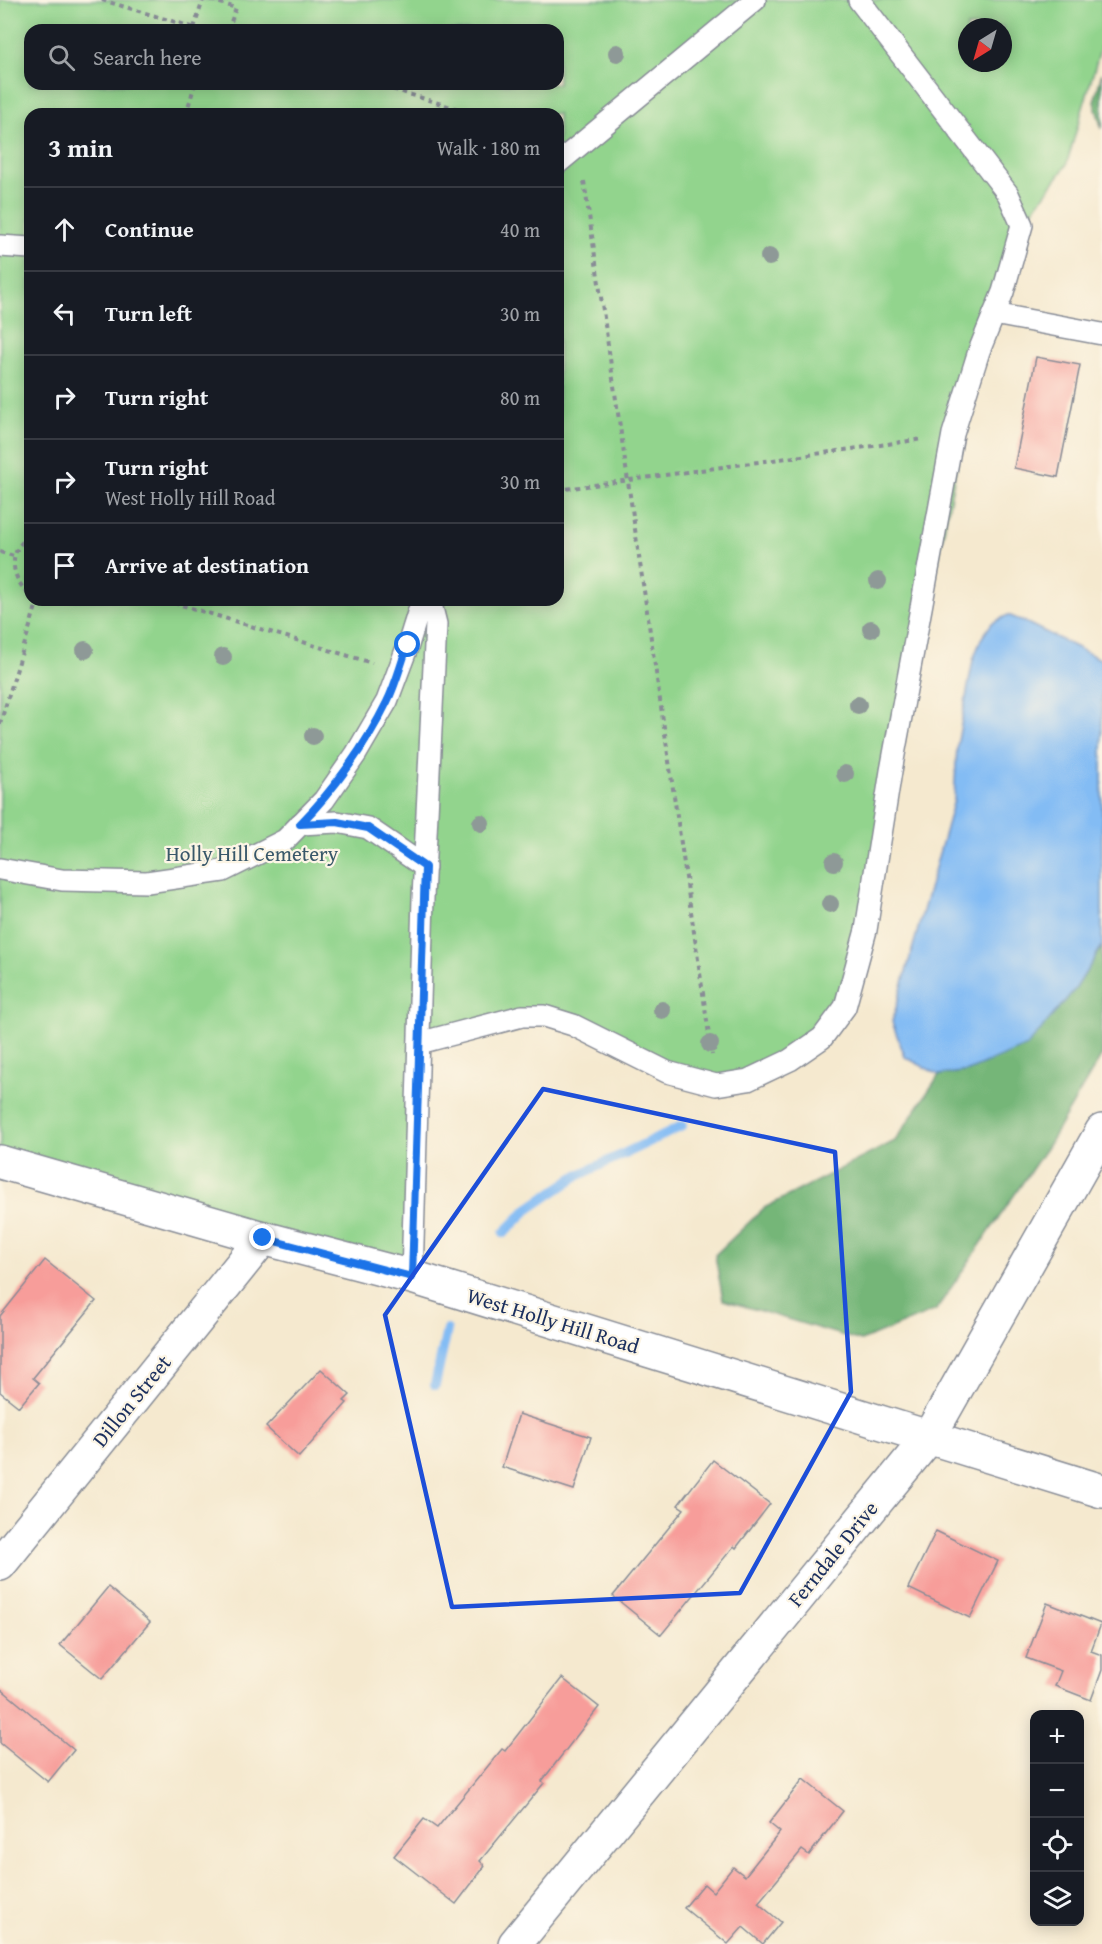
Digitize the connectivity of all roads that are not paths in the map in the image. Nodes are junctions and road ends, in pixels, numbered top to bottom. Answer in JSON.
{"nodes":[{"id":1,"x":754,"y":0,"type":"edge"},
{"id":2,"x":859,"y":0,"type":"edge"},
{"id":3,"x":564,"y":158,"type":"edge"},
{"id":4,"x":0,"y":246,"type":"edge"},
{"id":5,"x":24,"y":248,"type":"edge"},
{"id":6,"x":994,"y":314,"type":"junction"},
{"id":7,"x":1102,"y":334,"type":"edge"},
{"id":8,"x":420,"y":606,"type":"edge"},
{"id":9,"x":432,"y":606,"type":"edge"},
{"id":10,"x":300,"y":824,"type":"junction"},
{"id":11,"x":425,"y":867,"type":"junction"},
{"id":12,"x":0,"y":869,"type":"edge"},
{"id":13,"x":419,"y":1043,"type":"junction"},
{"id":14,"x":1102,"y":1131,"type":"edge"},
{"id":15,"x":0,"y":1162,"type":"edge"},
{"id":16,"x":263,"y":1238,"type":"junction"},
{"id":17,"x":412,"y":1277,"type":"junction"},
{"id":18,"x":929,"y":1437,"type":"junction"},
{"id":19,"x":1102,"y":1491,"type":"edge"},
{"id":20,"x":0,"y":1564,"type":"edge"},
{"id":21,"x":515,"y":1944,"type":"edge"}],
"edges":[{"from":1,"to":3,"type":"lane"},
{"from":2,"to":6,"type":"lane"},
{"from":4,"to":5,"type":"lane"},
{"from":6,"to":7,"type":"lane"},
{"from":6,"to":13,"type":"lane"},
{"from":8,"to":10,"type":"lane"},
{"from":9,"to":11,"type":"lane"},
{"from":10,"to":11,"type":"lane"},
{"from":10,"to":12,"type":"lane"},
{"from":11,"to":13,"type":"lane"},
{"from":13,"to":17,"type":"lane"},
{"from":14,"to":18,"type":"street","name":"Ferndale Drive"},
{"from":15,"to":16,"type":"street","name":"West Holly Hill Road"},
{"from":16,"to":17,"type":"street","name":"West Holly Hill Road"},
{"from":16,"to":20,"type":"street","name":"Dillon Street"},
{"from":17,"to":18,"type":"street","name":"West Holly Hill Road"},
{"from":18,"to":19,"type":"street","name":"West Holly Hill Road"},
{"from":18,"to":21,"type":"street","name":"Ferndale Drive"}]}
